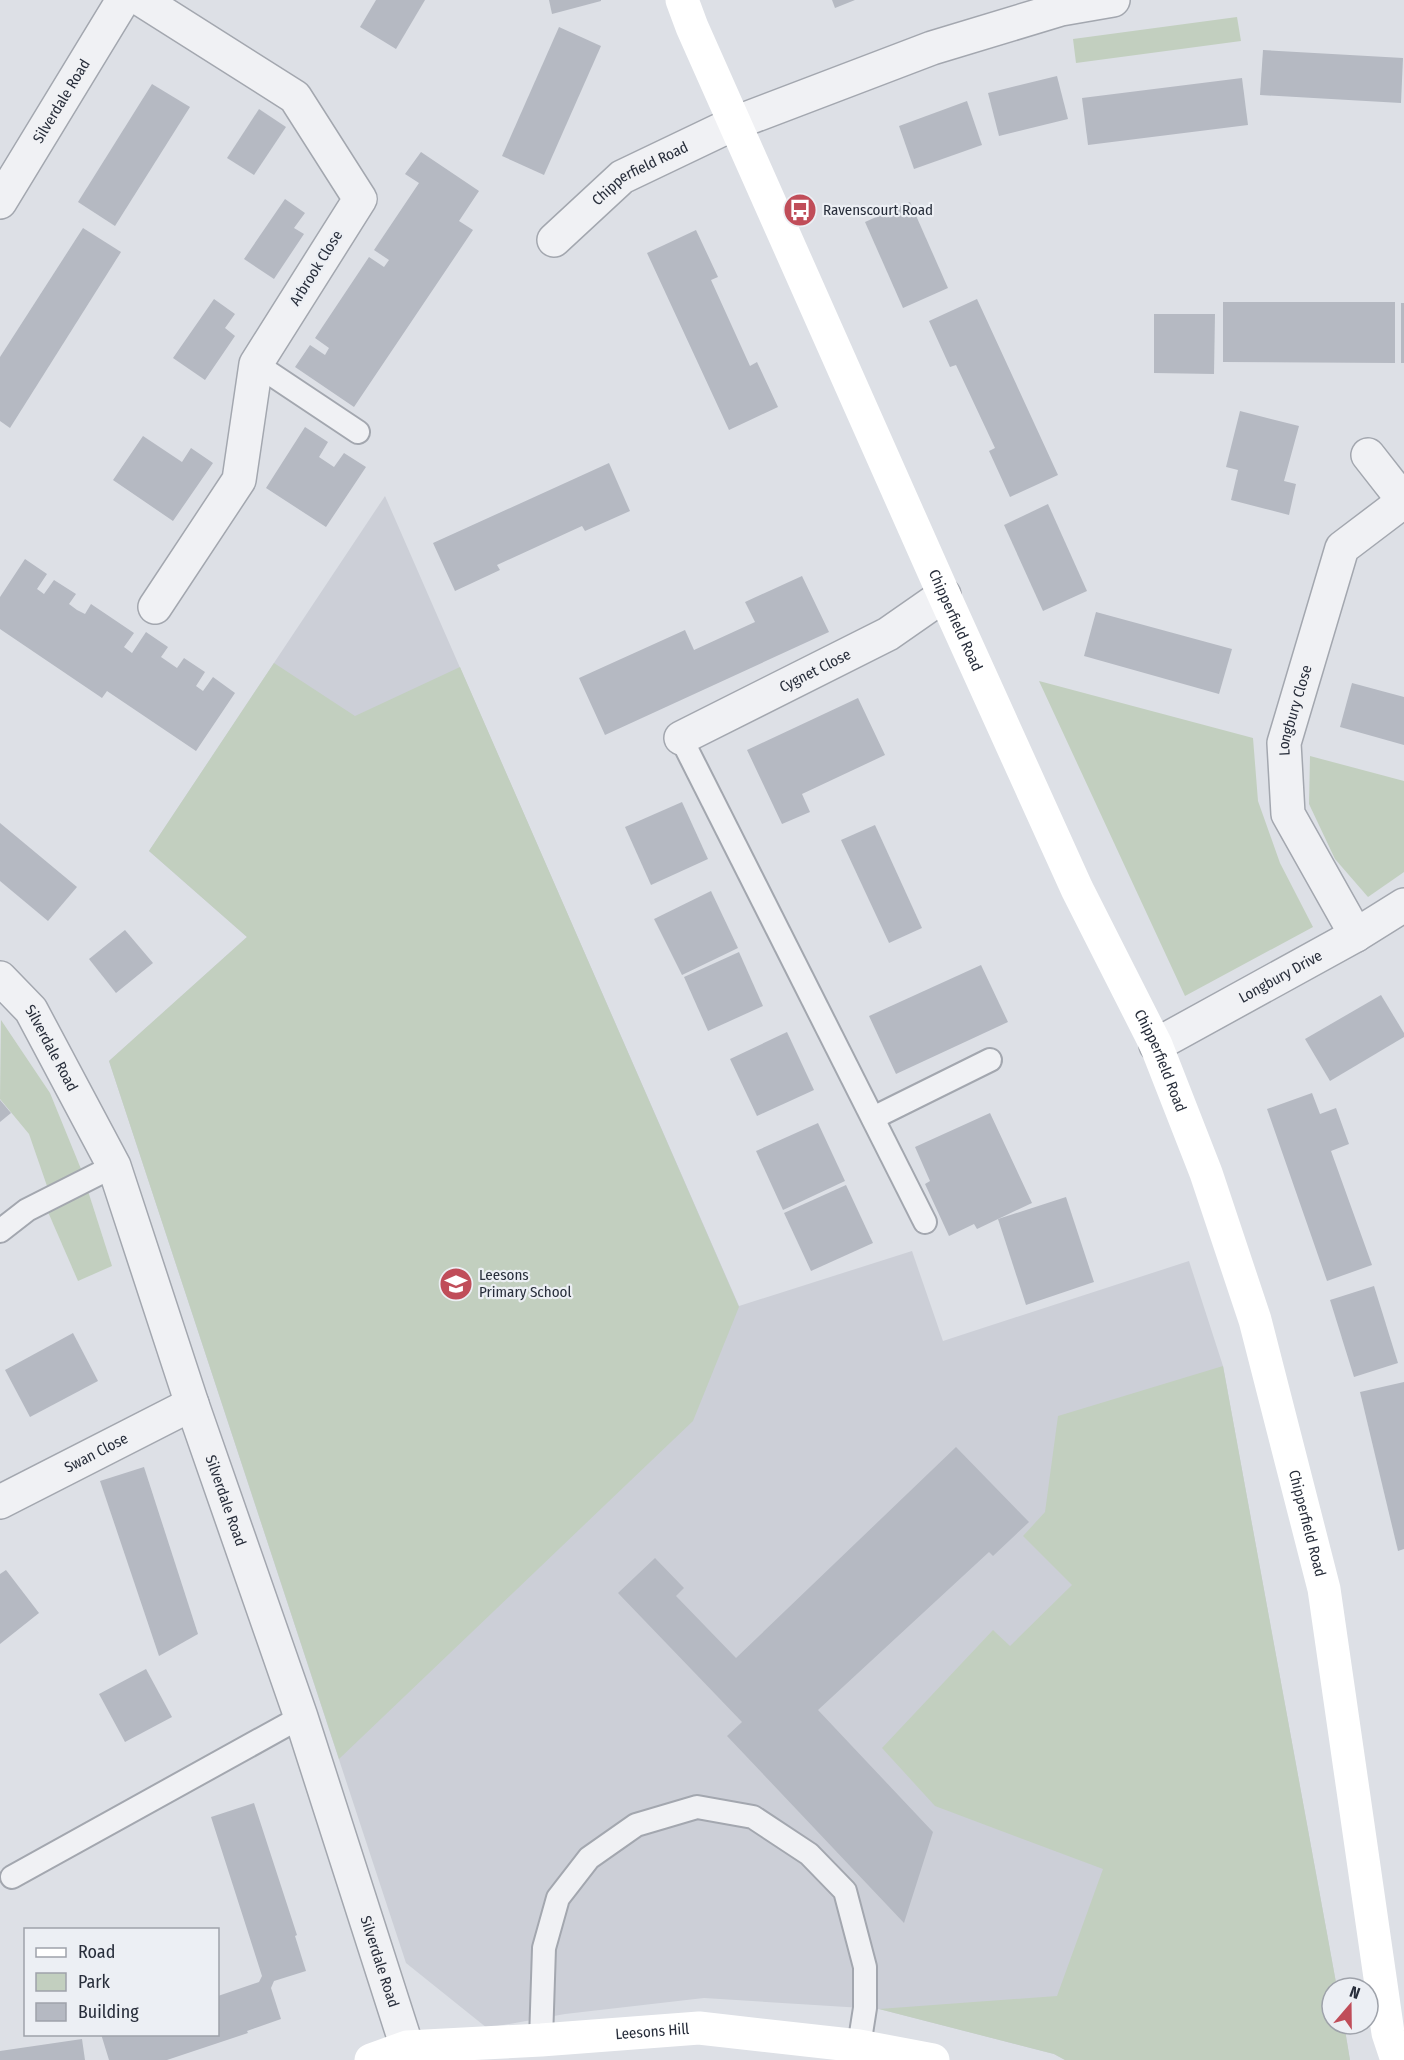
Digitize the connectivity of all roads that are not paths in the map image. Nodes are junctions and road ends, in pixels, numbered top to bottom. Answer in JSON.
{"nodes":[{"id":1,"x":123,"y":0,"type":"edge"},
{"id":2,"x":142,"y":0,"type":"edge"},
{"id":3,"x":682,"y":0,"type":"edge"},
{"id":4,"x":1113,"y":0,"type":"edge"},
{"id":5,"x":735,"y":123,"type":"junction"},
{"id":6,"x":0,"y":202,"type":"edge"},
{"id":7,"x":554,"y":240,"type":"dead end"},
{"id":8,"x":256,"y":364,"type":"junction"},
{"id":9,"x":358,"y":432,"type":"dead end"},
{"id":10,"x":1368,"y":455,"type":"dead end"},
{"id":11,"x":1404,"y":501,"type":"edge"},
{"id":12,"x":944,"y":595,"type":"junction"},
{"id":13,"x":154,"y":608,"type":"dead end"},
{"id":14,"x":681,"y":738,"type":"joint"},
{"id":15,"x":1404,"y":905,"type":"edge"},
{"id":16,"x":1356,"y":936,"type":"junction"},
{"id":17,"x":0,"y":978,"type":"edge"},
{"id":18,"x":1156,"y":1045,"type":"junction"},
{"id":19,"x":990,"y":1060,"type":"dead end"},
{"id":20,"x":873,"y":1118,"type":"junction"},
{"id":21,"x":114,"y":1166,"type":"junction"},
{"id":22,"x":925,"y":1222,"type":"dead end"},
{"id":23,"x":0,"y":1232,"type":"edge"},
{"id":24,"x":192,"y":1404,"type":"junction"},
{"id":25,"x":0,"y":1502,"type":"edge"},
{"id":26,"x":301,"y":1717,"type":"junction"},
{"id":27,"x":12,"y":1877,"type":"dead end"},
{"id":28,"x":541,"y":2040,"type":"junction"},
{"id":29,"x":859,"y":2046,"type":"junction"},
{"id":30,"x":407,"y":2047,"type":"junction"},
{"id":31,"x":371,"y":2060,"type":"edge"},
{"id":32,"x":933,"y":2060,"type":"edge"},
{"id":33,"x":1397,"y":2060,"type":"edge"}],
"edges":[{"from":1,"to":6,"type":"street","name":"Silverdale Road"},
{"from":2,"to":8,"type":"street","name":"Arbrook Close"},
{"from":3,"to":5,"type":"street","name":"Chipperfield Road"},
{"from":4,"to":5,"type":"street"},
{"from":5,"to":7,"type":"street","name":"Chipperfield Road"},
{"from":5,"to":12,"type":"street","name":"Chipperfield Road"},
{"from":8,"to":9,"type":"lane"},
{"from":8,"to":13,"type":"street","name":"Arbrook Close"},
{"from":10,"to":11,"type":"street","name":"Longbury Close"},
{"from":11,"to":16,"type":"street","name":"Longbury Close"},
{"from":12,"to":14,"type":"street","name":"Cygnet Close"},
{"from":12,"to":18,"type":"street","name":"Chipperfield Road"},
{"from":14,"to":20,"type":"lane"},
{"from":15,"to":16,"type":"street","name":"Longbury Drive"},
{"from":16,"to":18,"type":"street","name":"Longbury Drive"},
{"from":17,"to":21,"type":"street","name":"Silverdale Road"},
{"from":18,"to":33,"type":"street","name":"Chipperfield Road"},
{"from":19,"to":20,"type":"lane"},
{"from":20,"to":22,"type":"lane"},
{"from":21,"to":23,"type":"lane"},
{"from":21,"to":24,"type":"street","name":"Silverdale Road"},
{"from":24,"to":25,"type":"street","name":"Swan Close"},
{"from":24,"to":26,"type":"street","name":"Silverdale Road"},
{"from":26,"to":27,"type":"lane"},
{"from":26,"to":30,"type":"street","name":"Silverdale Road"},
{"from":28,"to":29,"type":"street","name":"Leesons Hill"},
{"from":28,"to":29,"type":"lane"},
{"from":28,"to":30,"type":"street","name":"Leesons Hill"},
{"from":29,"to":32,"type":"street","name":"Leesons Hill"},
{"from":30,"to":31,"type":"street","name":"Leesons Hill"}]}
